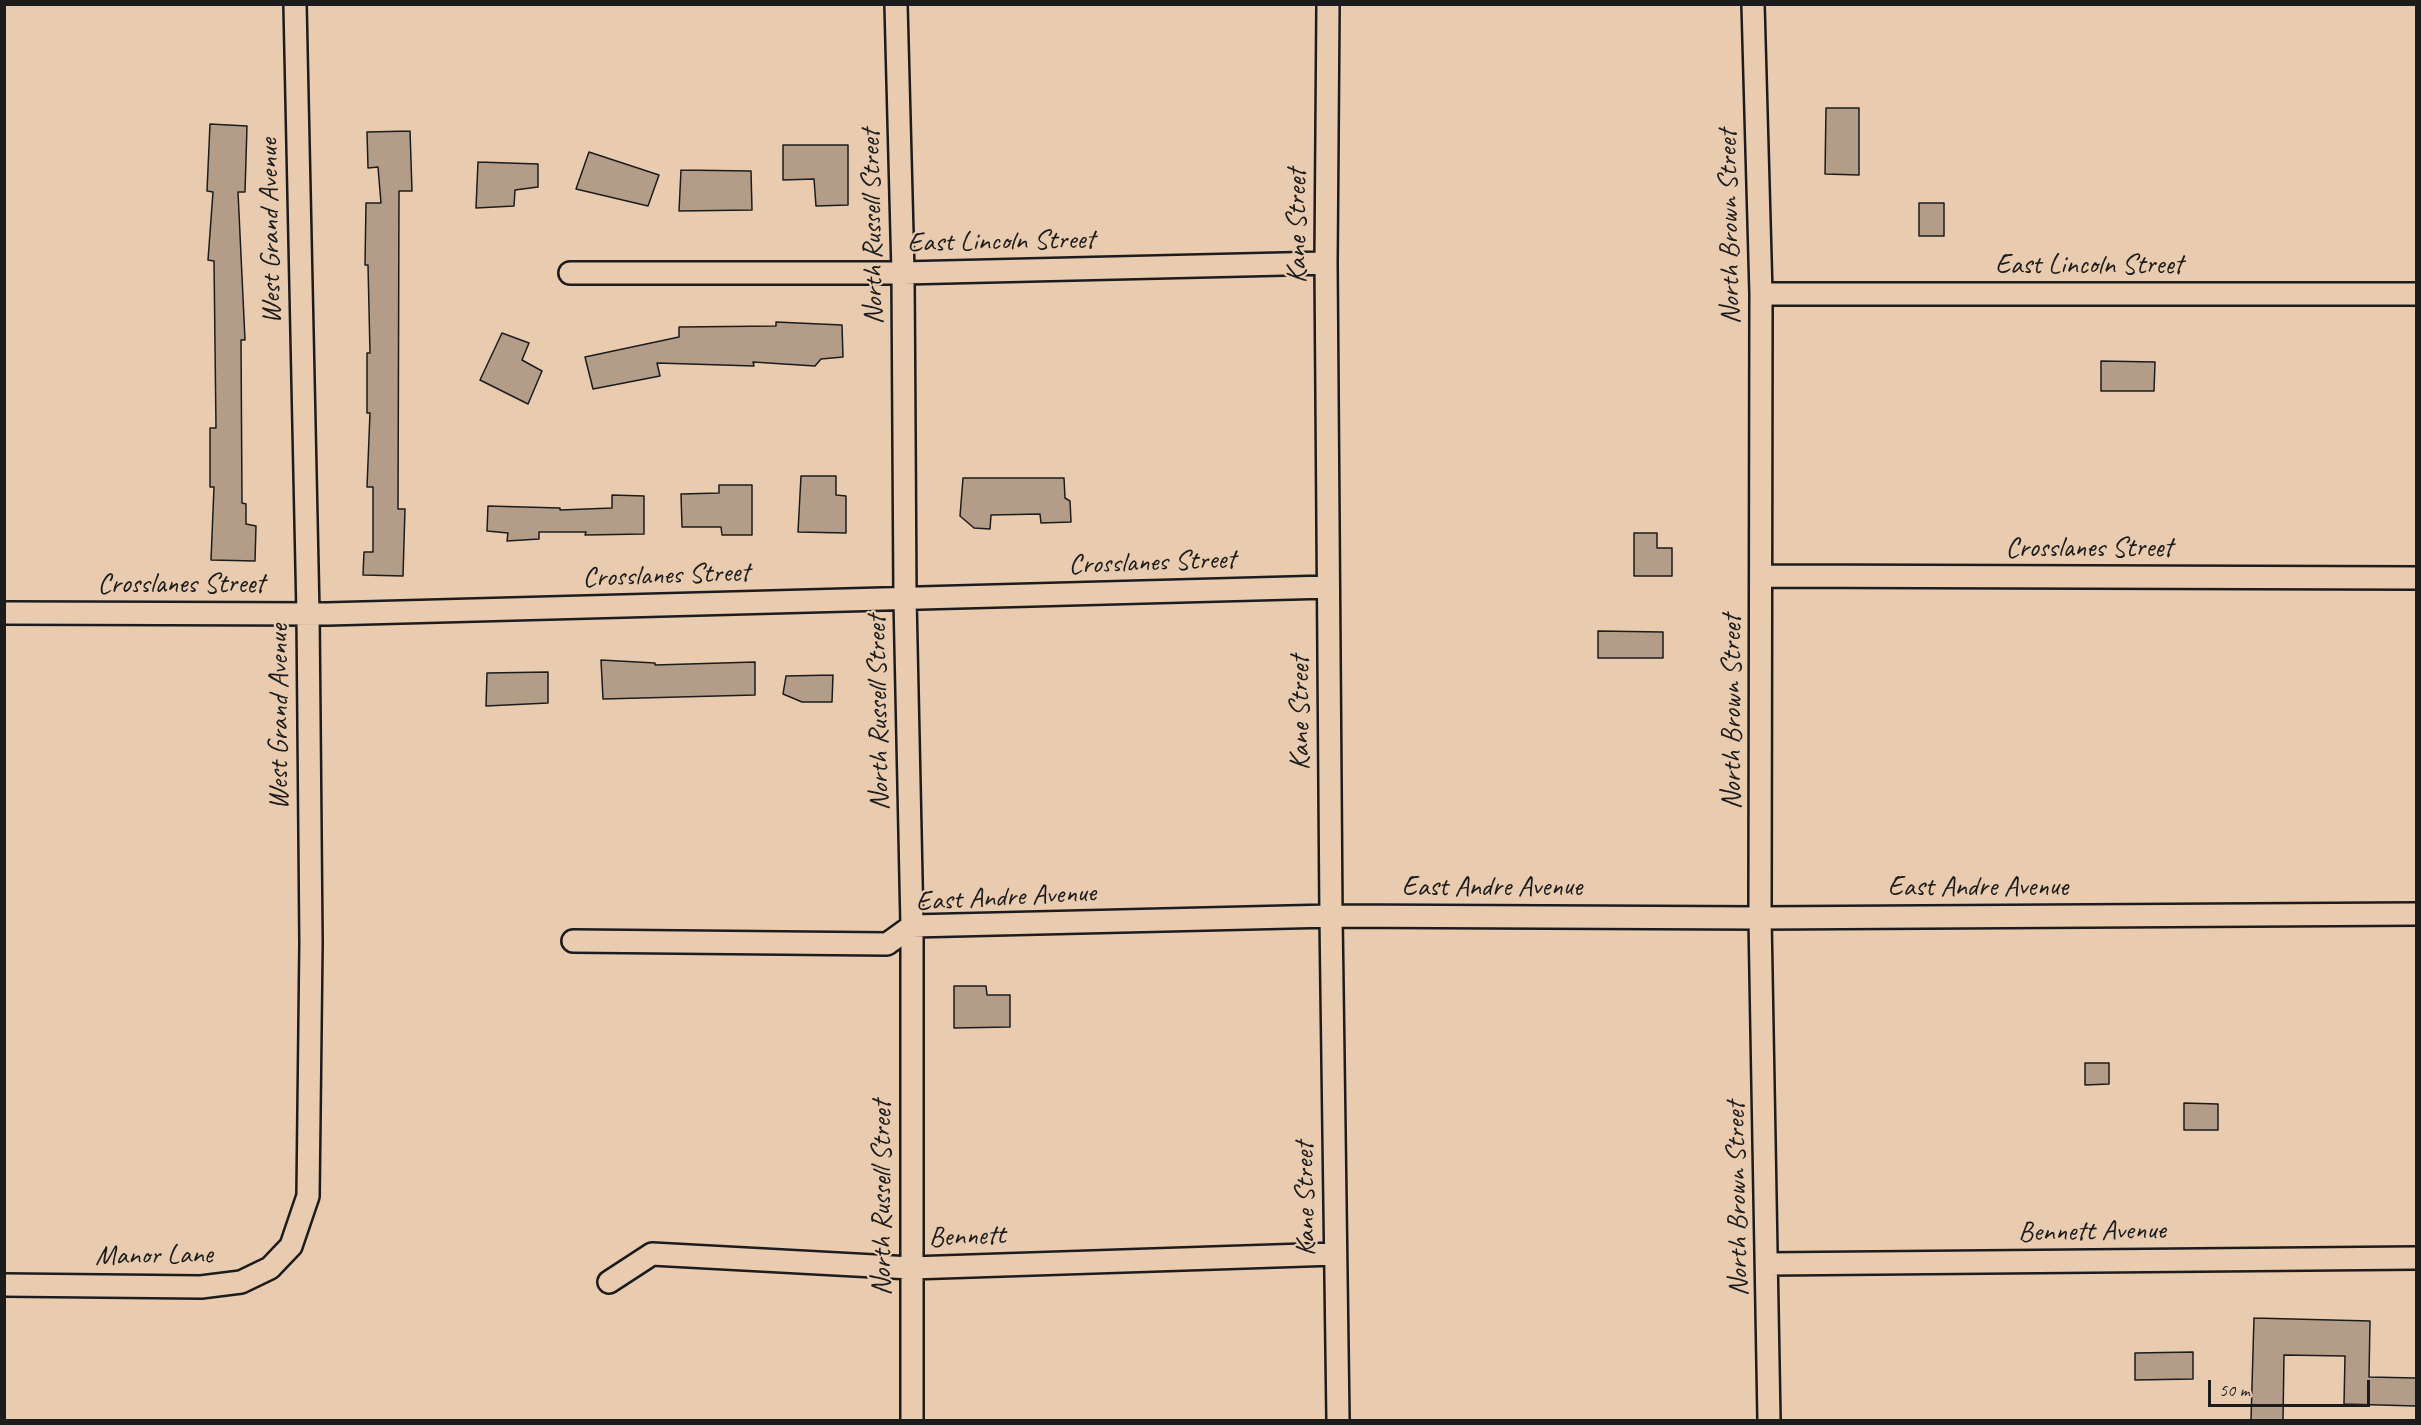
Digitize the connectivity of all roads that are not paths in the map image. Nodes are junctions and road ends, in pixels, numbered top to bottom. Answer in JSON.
{"nodes":[{"id":1,"x":295,"y":4,"type":"edge"},
{"id":2,"x":896,"y":4,"type":"edge"},
{"id":3,"x":1328,"y":4,"type":"edge"},
{"id":4,"x":1753,"y":4,"type":"edge"},
{"id":5,"x":1326,"y":263,"type":"junction"},
{"id":6,"x":570,"y":273,"type":"dead end"},
{"id":7,"x":903,"y":273,"type":"junction"},
{"id":8,"x":1761,"y":294,"type":"junction"},
{"id":9,"x":2416,"y":294,"type":"edge"},
{"id":10,"x":1762,"y":576,"type":"junction"},
{"id":11,"x":2416,"y":578,"type":"edge"},
{"id":12,"x":1328,"y":587,"type":"junction"},
{"id":13,"x":905,"y":598,"type":"junction"},
{"id":14,"x":4,"y":613,"type":"edge"},
{"id":15,"x":308,"y":614,"type":"junction"},
{"id":16,"x":2416,"y":914,"type":"edge"},
{"id":17,"x":1331,"y":916,"type":"junction"},
{"id":18,"x":1760,"y":918,"type":"junction"},
{"id":19,"x":912,"y":926,"type":"junction"},
{"id":20,"x":573,"y":941,"type":"dead end"},
{"id":21,"x":291,"y":1246,"type":"joint"},
{"id":22,"x":1335,"y":1254,"type":"junction"},
{"id":23,"x":2416,"y":1258,"type":"edge"},
{"id":24,"x":1768,"y":1264,"type":"junction"},
{"id":25,"x":911,"y":1268,"type":"junction"},
{"id":26,"x":609,"y":1282,"type":"dead end"},
{"id":27,"x":4,"y":1285,"type":"edge"},
{"id":28,"x":912,"y":1420,"type":"edge"},
{"id":29,"x":1338,"y":1420,"type":"edge"},
{"id":30,"x":1769,"y":1420,"type":"edge"}],
"edges":[{"from":1,"to":15,"type":"street","name":"West Grand Avenue"},
{"from":2,"to":7,"type":"street","name":"North Russell Street"},
{"from":3,"to":5,"type":"street","name":"Kane Street"},
{"from":4,"to":8,"type":"street","name":"North Brown Street"},
{"from":5,"to":7,"type":"street","name":"East Lincoln Street"},
{"from":5,"to":12,"type":"street","name":"Kane Street"},
{"from":6,"to":7,"type":"street","name":"East Lincoln Street"},
{"from":7,"to":13,"type":"street","name":"North Russell Street"},
{"from":8,"to":9,"type":"street","name":"East Lincoln Street"},
{"from":8,"to":10,"type":"street","name":"North Brown Street"},
{"from":10,"to":11,"type":"street","name":"Crosslanes Street"},
{"from":10,"to":18,"type":"street","name":"North Brown Street"},
{"from":12,"to":13,"type":"street","name":"Crosslanes Street"},
{"from":12,"to":17,"type":"street","name":"Kane Street"},
{"from":13,"to":15,"type":"street","name":"Crosslanes Street"},
{"from":13,"to":19,"type":"street","name":"North Russell Street"},
{"from":14,"to":15,"type":"street","name":"Crosslanes Street"},
{"from":15,"to":21,"type":"street","name":"West Grand Avenue"},
{"from":16,"to":18,"type":"street","name":"East Andre Avenue"},
{"from":17,"to":18,"type":"street","name":"East Andre Avenue"},
{"from":17,"to":19,"type":"street","name":"East Andre Avenue"},
{"from":17,"to":22,"type":"street","name":"Kane Street"},
{"from":18,"to":24,"type":"street","name":"North Brown Street"},
{"from":19,"to":20,"type":"street","name":"East Andre Avenue"},
{"from":19,"to":25,"type":"street","name":"North Russell Street"},
{"from":21,"to":27,"type":"street","name":"Manor Lane"},
{"from":22,"to":25,"type":"street","name":"Bennett"},
{"from":22,"to":29,"type":"street","name":"Kane Street"},
{"from":23,"to":24,"type":"street","name":"Bennett Avenue"},
{"from":24,"to":30,"type":"street","name":"North Brown Street"},
{"from":25,"to":26,"type":"street","name":"Bennett"},
{"from":25,"to":28,"type":"street","name":"North Russell Street"}]}
